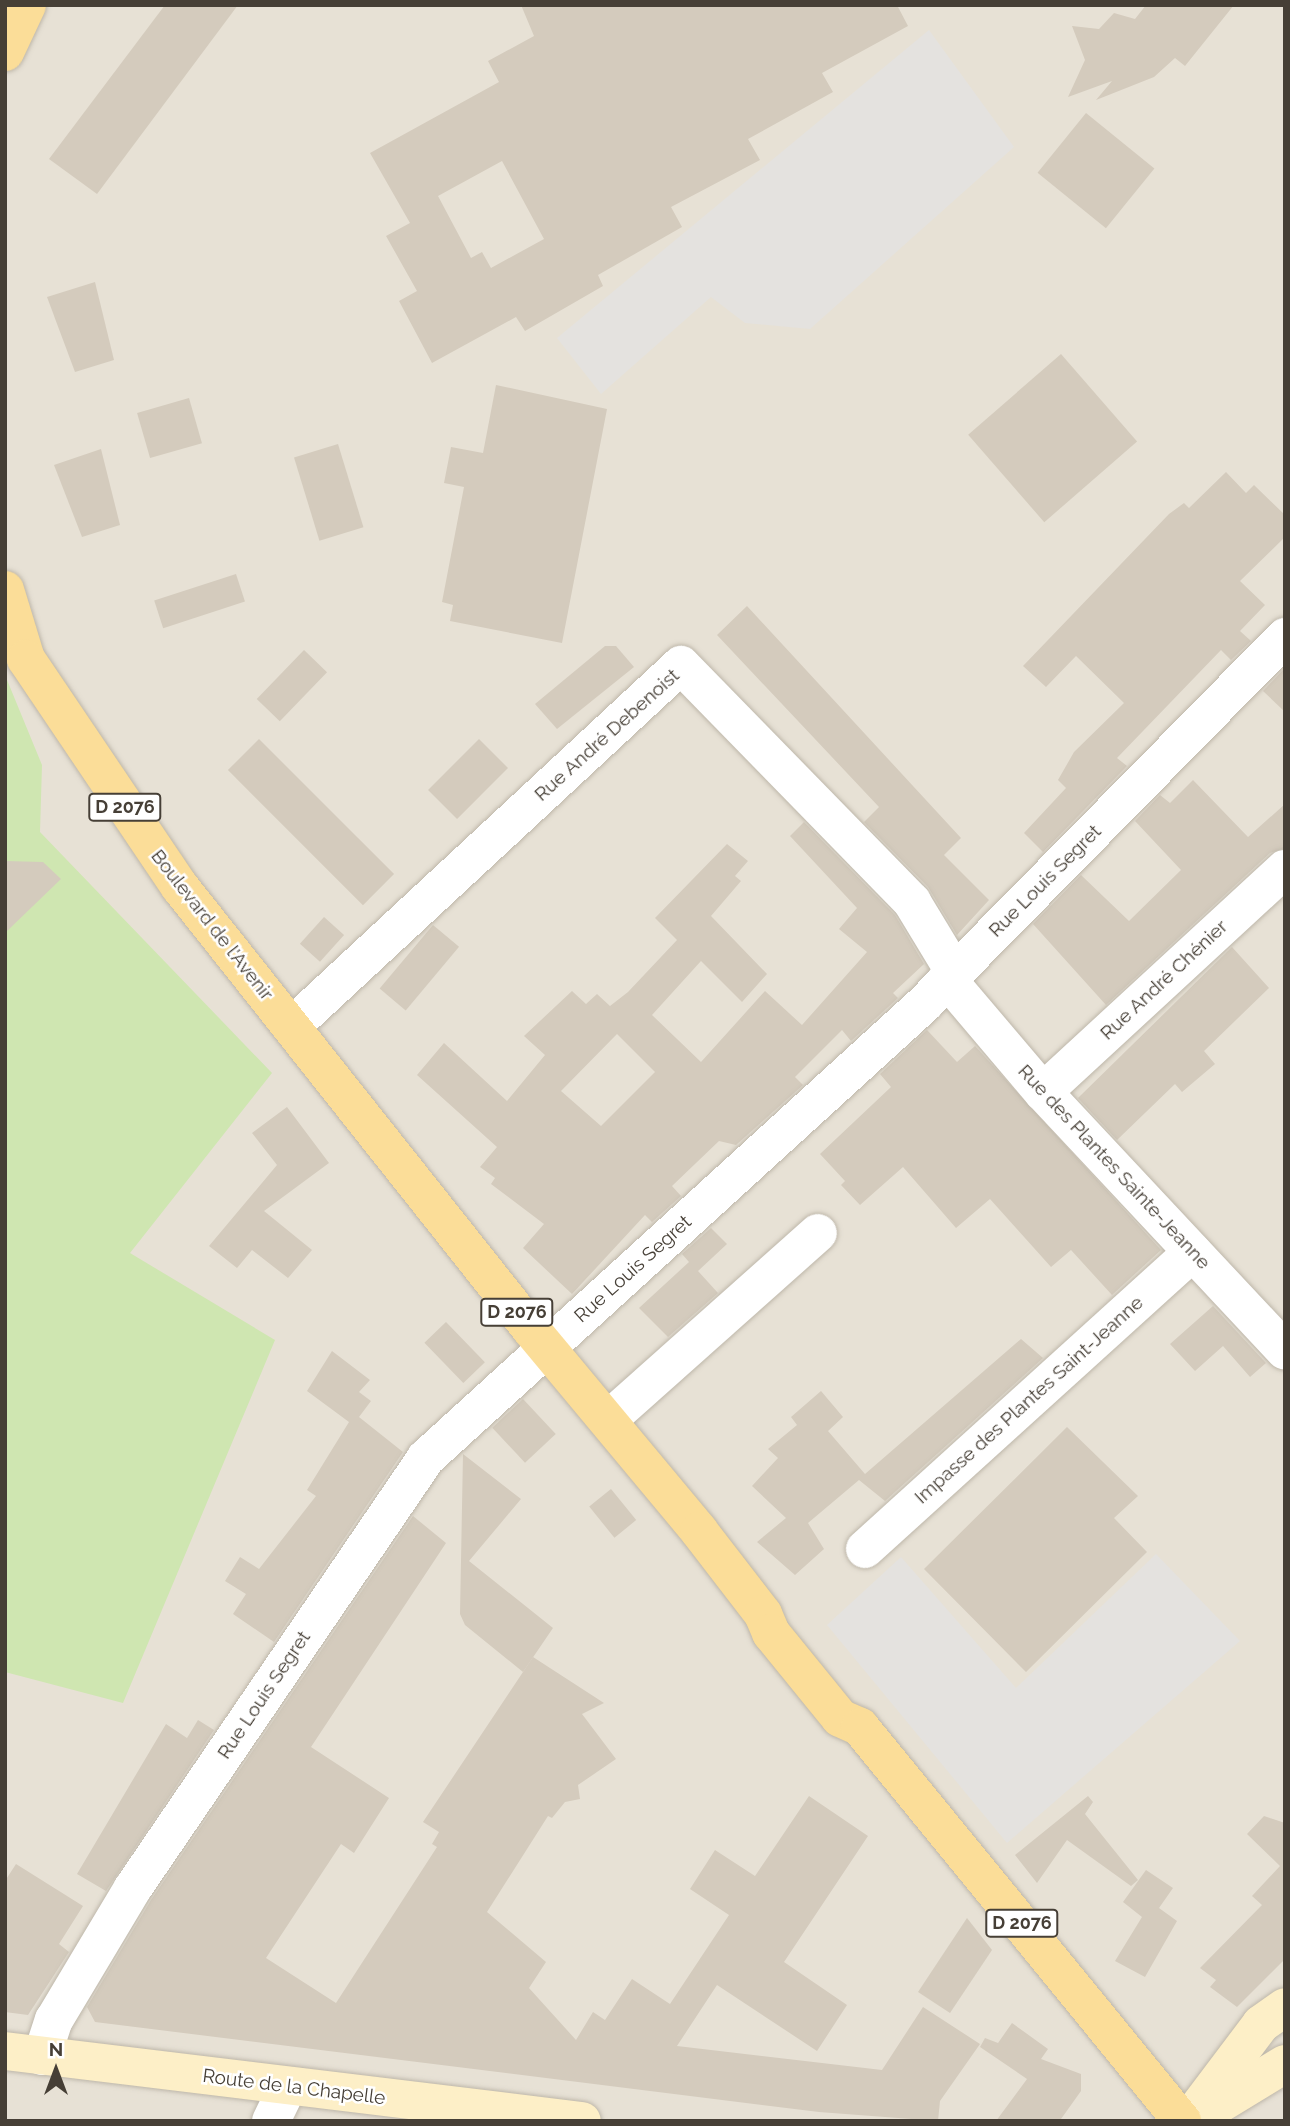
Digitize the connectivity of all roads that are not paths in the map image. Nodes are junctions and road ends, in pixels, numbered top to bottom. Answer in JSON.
{"nodes":[{"id":1,"x":27,"y":5,"type":"edge"},
{"id":2,"x":5,"y":52,"type":"edge"},
{"id":3,"x":5,"y":590,"type":"edge"},
{"id":4,"x":1285,"y":637,"type":"edge"},
{"id":5,"x":1285,"y":869,"type":"edge"},
{"id":6,"x":951,"y":976,"type":"junction"},
{"id":7,"x":283,"y":1017,"type":"junction"},
{"id":8,"x":1043,"y":1092,"type":"junction"},
{"id":9,"x":818,"y":1233,"type":"dead end"},
{"id":10,"x":1192,"y":1252,"type":"junction"},
{"id":11,"x":546,"y":1348,"type":"junction"},
{"id":12,"x":1285,"y":1351,"type":"edge"},
{"id":13,"x":608,"y":1420,"type":"junction"},
{"id":14,"x":865,"y":1549,"type":"dead end"},
{"id":15,"x":1285,"y":2007,"type":"edge"},
{"id":16,"x":23,"y":2054,"type":"edge"},
{"id":17,"x":1285,"y":2064,"type":"edge"},
{"id":18,"x":288,"y":2086,"type":"junction"},
{"id":19,"x":271,"y":2121,"type":"edge"},
{"id":20,"x":582,"y":2121,"type":"edge"},
{"id":21,"x":1182,"y":2121,"type":"edge"},
{"id":22,"x":1190,"y":2121,"type":"edge"}],
"edges":[{"from":1,"to":2,"type":"main road"},
{"from":3,"to":7,"type":"main road","name":"Boulevard de l'Avenir","number":"D 2076"},
{"from":4,"to":6,"type":"street","name":"Rue Louis Segret"},
{"from":5,"to":8,"type":"street","name":"Rue André Chénier"},
{"from":6,"to":7,"type":"street","name":"Rue André Debenoist"},
{"from":6,"to":8,"type":"street","name":"Rue des Plantes Sainte-Jeanne"},
{"from":6,"to":11,"type":"street","name":"Rue Louis Segret"},
{"from":7,"to":11,"type":"main road","number":"D 2076"},
{"from":8,"to":10,"type":"street","name":"Rue des Plantes Sainte-Jeanne"},
{"from":9,"to":13,"type":"street"},
{"from":10,"to":12,"type":"street","name":"Rue des Plantes Sainte-Jeanne"},
{"from":10,"to":14,"type":"street","name":"Impasse des Plantes Saint-Jeanne"},
{"from":11,"to":13,"type":"main road","number":"D 2076"},
{"from":11,"to":16,"type":"street","name":"Rue Louis Segret"},
{"from":13,"to":21,"type":"main road","number":"D 2076"},
{"from":15,"to":22,"type":"main road"},
{"from":16,"to":18,"type":"main road","name":"Route de la Chapelle"},
{"from":17,"to":22,"type":"main road"},
{"from":18,"to":19,"type":"street"},
{"from":18,"to":20,"type":"main road","name":"Route de la Chapelle"}]}
